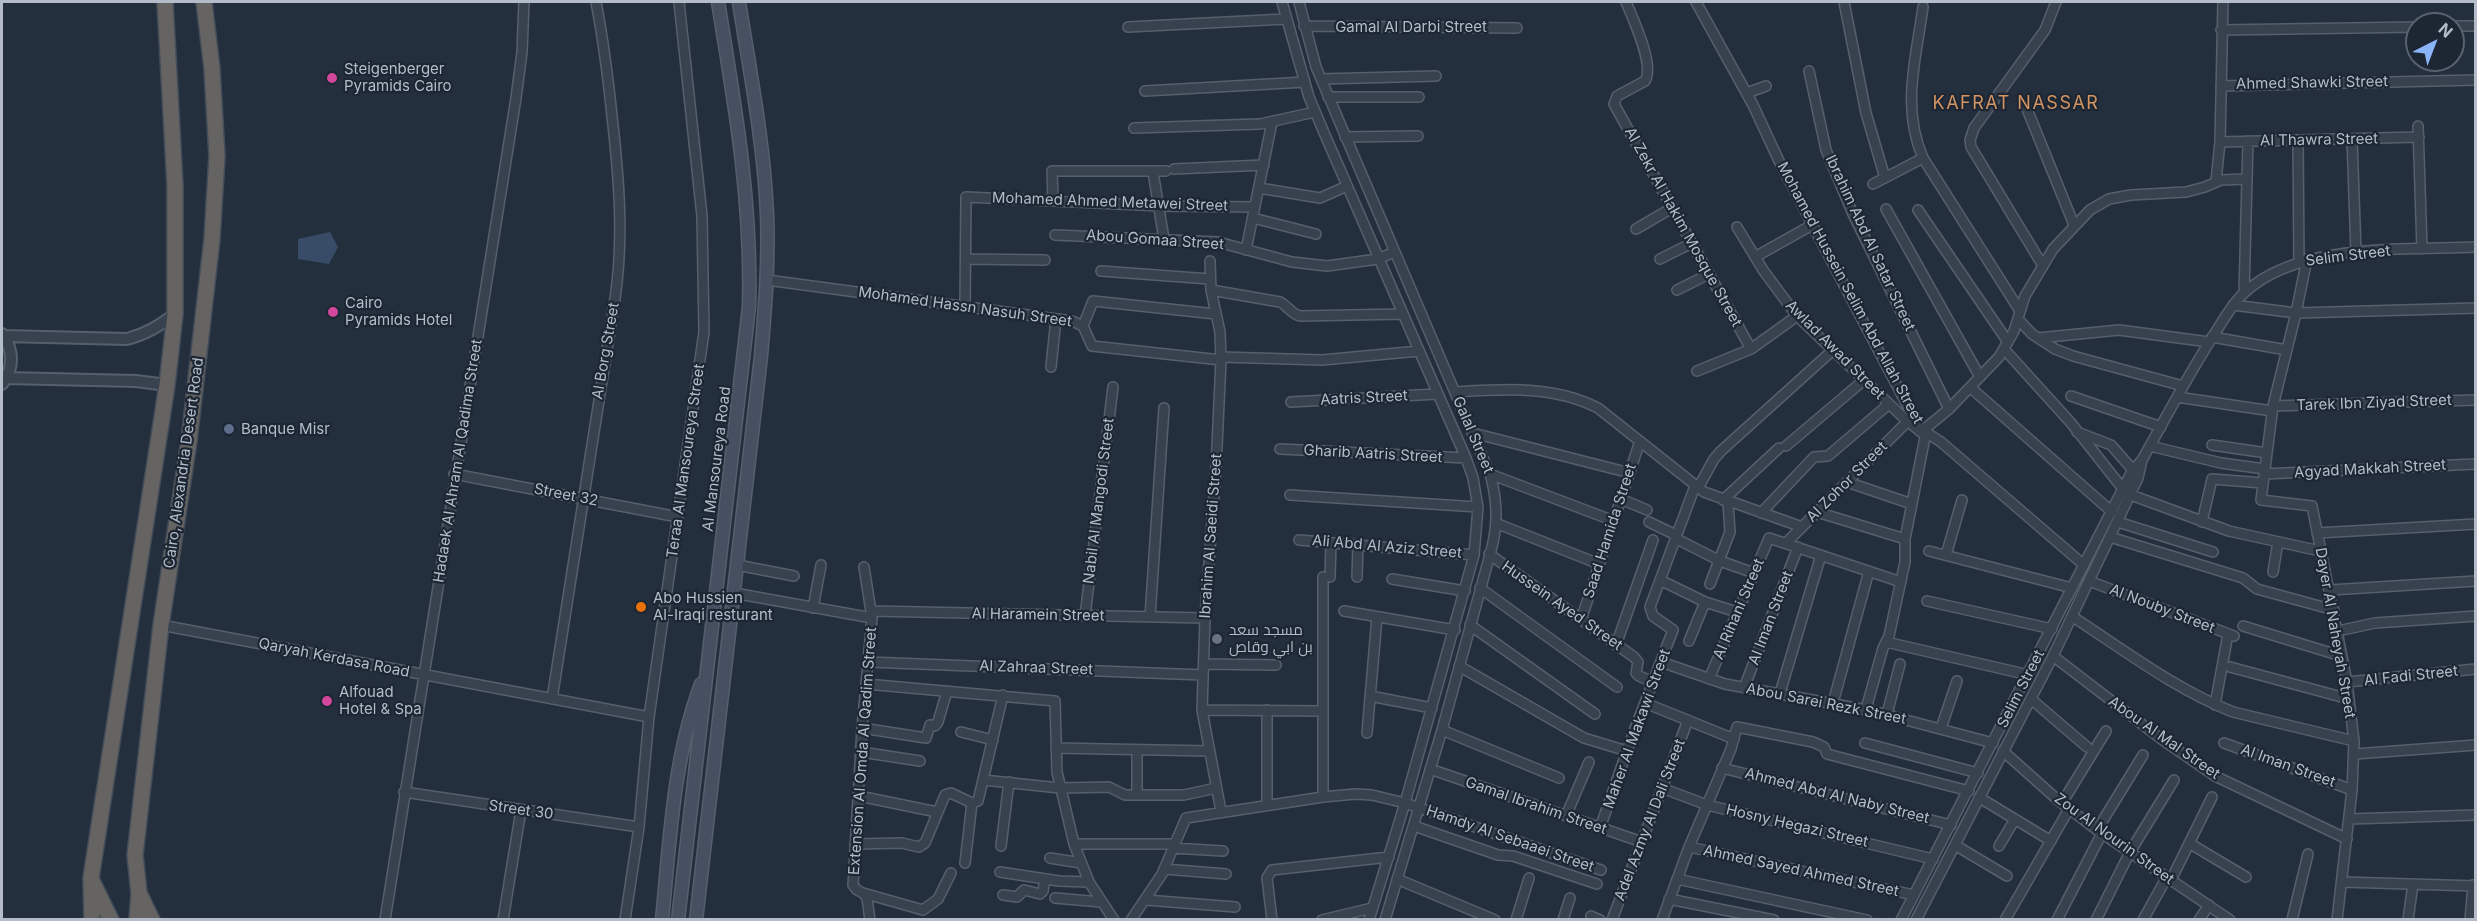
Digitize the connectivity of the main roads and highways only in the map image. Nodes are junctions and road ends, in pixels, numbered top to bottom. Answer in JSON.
{"nodes":[{"id":1,"x":165,"y":2,"type":"edge"},
{"id":2,"x":204,"y":2,"type":"edge"},
{"id":3,"x":718,"y":2,"type":"edge"},
{"id":4,"x":739,"y":2,"type":"edge"},
{"id":5,"x":708,"y":666,"type":"junction"},
{"id":6,"x":91,"y":878,"type":"junction"},
{"id":7,"x":139,"y":893,"type":"junction"},
{"id":8,"x":92,"y":920,"type":"edge"},
{"id":9,"x":111,"y":920,"type":"edge"},
{"id":10,"x":137,"y":920,"type":"edge"},
{"id":11,"x":152,"y":920,"type":"edge"},
{"id":12,"x":662,"y":920,"type":"edge"},
{"id":13,"x":678,"y":920,"type":"edge"},
{"id":14,"x":696,"y":920,"type":"edge"}],
"edges":[{"from":1,"to":6,"type":"highway","name":"Cairo, Alexandria Desert Road"},
{"from":2,"to":7,"type":"highway","name":"Cairo, Alexandria Desert Road"},
{"from":3,"to":5,"type":"main road","name":"Al Mansoureya Road"},
{"from":4,"to":14,"type":"main road","name":"Al Mansoureya Road"},
{"from":5,"to":12,"type":"main road"},
{"from":5,"to":13,"type":"main road","name":"Al Mansoureya Road"},
{"from":6,"to":8,"type":"highway","name":"Cairo, Alexandria Desert Road"},
{"from":6,"to":9,"type":"highway"},
{"from":7,"to":10,"type":"highway"},
{"from":7,"to":11,"type":"highway","name":"Cairo, Alexandria Desert Road"}]}
